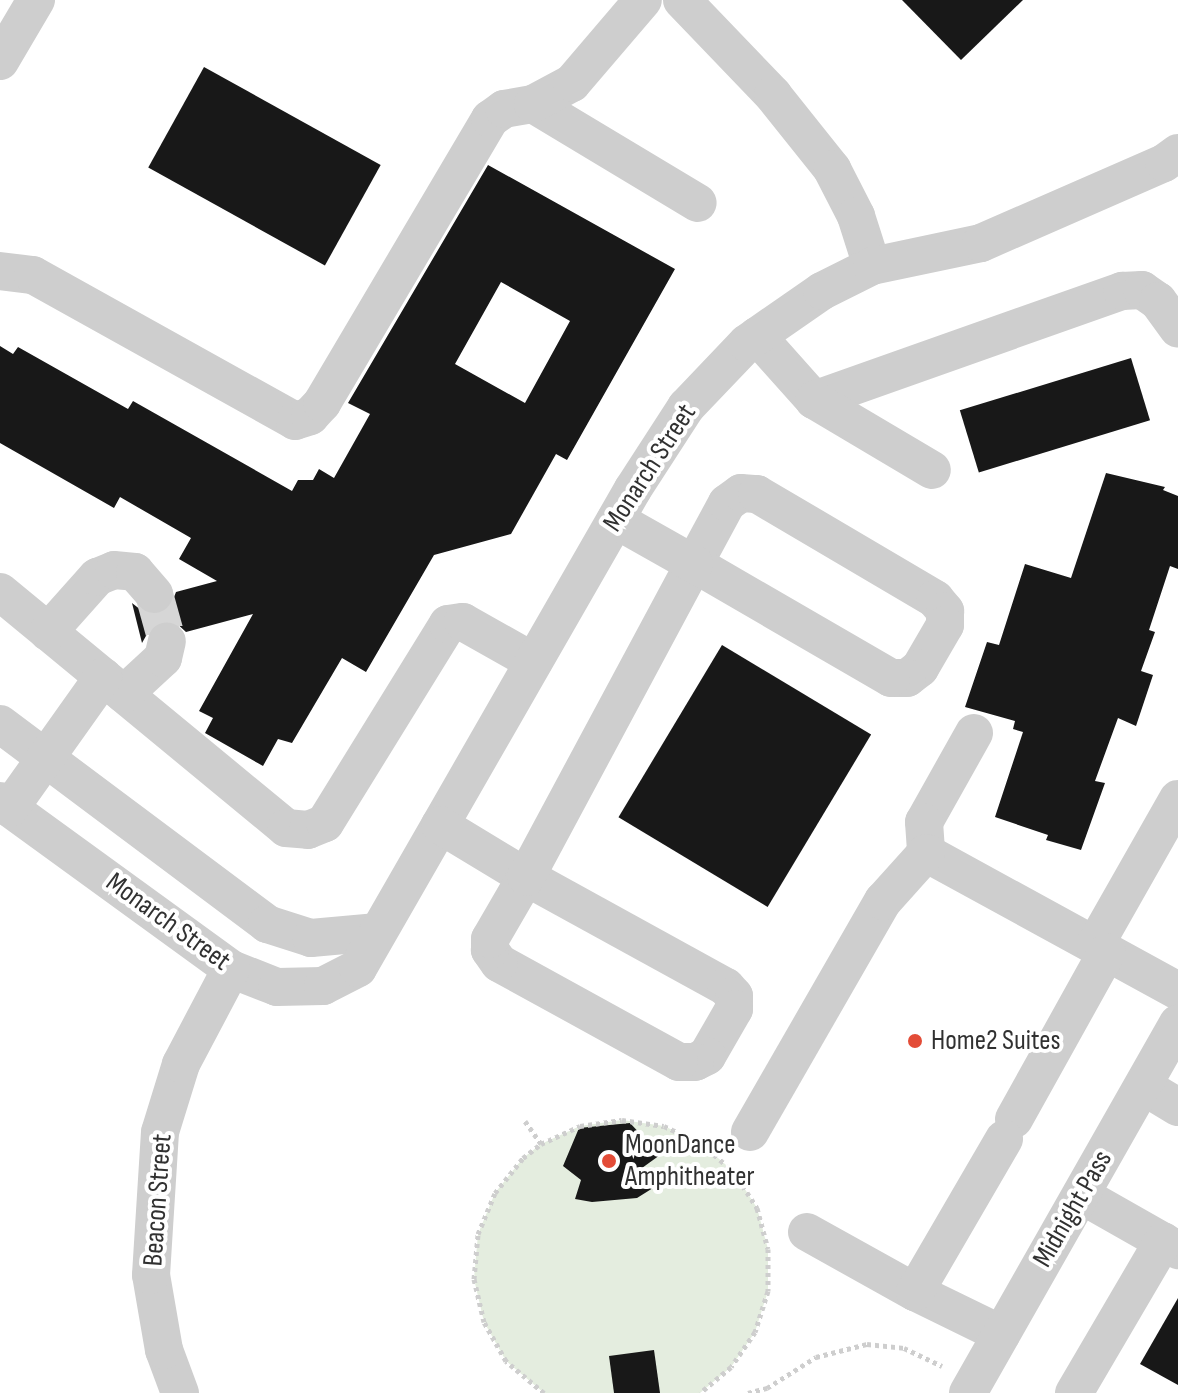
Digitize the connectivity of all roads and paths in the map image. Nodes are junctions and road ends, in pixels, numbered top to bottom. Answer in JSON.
{"nodes":[{"id":1,"x":36,"y":0,"type":"edge"},
{"id":2,"x":682,"y":0,"type":"edge"},
{"id":3,"x":640,"y":1,"type":"edge"},
{"id":4,"x":0,"y":61,"type":"edge"},
{"id":5,"x":773,"y":95,"type":"junction"},
{"id":6,"x":533,"y":104,"type":"junction"},
{"id":7,"x":1173,"y":167,"type":"edge"},
{"id":8,"x":698,"y":203,"type":"dead end"},
{"id":9,"x":872,"y":266,"type":"junction"},
{"id":10,"x":0,"y":271,"type":"edge"},
{"id":11,"x":1178,"y":329,"type":"edge"},
{"id":12,"x":757,"y":336,"type":"junction"},
{"id":13,"x":814,"y":400,"type":"junction"},
{"id":14,"x":932,"y":470,"type":"dead end"},
{"id":15,"x":616,"y":520,"type":"junction"},
{"id":16,"x":694,"y":564,"type":"junction"},
{"id":17,"x":0,"y":592,"type":"edge"},
{"id":18,"x":154,"y":594,"type":"tunnel mouth"},
{"id":19,"x":48,"y":632,"type":"junction"},
{"id":20,"x":167,"y":641,"type":"dead end"},
{"id":21,"x":534,"y":662,"type":"junction"},
{"id":22,"x":113,"y":686,"type":"junction"},
{"id":23,"x":0,"y":724,"type":"edge"},
{"id":24,"x":974,"y":733,"type":"dead end"},
{"id":25,"x":45,"y":758,"type":"junction"},
{"id":26,"x":1178,"y":799,"type":"edge"},
{"id":27,"x":5,"y":805,"type":"edge"},
{"id":28,"x":440,"y":825,"type":"junction"},
{"id":29,"x":926,"y":853,"type":"junction"},
{"id":30,"x":526,"y":877,"type":"junction"},
{"id":31,"x":378,"y":932,"type":"junction"},
{"id":32,"x":1101,"y":948,"type":"junction"},
{"id":33,"x":231,"y":969,"type":"junction"},
{"id":34,"x":1178,"y":991,"type":"edge"},
{"id":35,"x":1178,"y":1024,"type":"edge"},
{"id":36,"x":1143,"y":1086,"type":"junction"},
{"id":37,"x":1178,"y":1107,"type":"edge"},
{"id":38,"x":525,"y":1121,"type":"dead end"},
{"id":39,"x":750,"y":1132,"type":"dead end"},
{"id":40,"x":541,"y":1144,"type":"junction"},
{"id":41,"x":1081,"y":1195,"type":"junction"},
{"id":42,"x":807,"y":1232,"type":"dead end"},
{"id":43,"x":1171,"y":1245,"type":"edge"},
{"id":44,"x":915,"y":1292,"type":"junction"},
{"id":45,"x":1001,"y":1334,"type":"junction"},
{"id":46,"x":955,"y":1380,"type":"edge"},
{"id":47,"x":180,"y":1393,"type":"edge"},
{"id":48,"x":544,"y":1393,"type":"edge"},
{"id":49,"x":700,"y":1393,"type":"edge"},
{"id":50,"x":748,"y":1393,"type":"edge"},
{"id":51,"x":1074,"y":1393,"type":"edge"}],
"edges":[{"from":1,"to":4,"type":"street"},
{"from":2,"to":5,"type":"street"},
{"from":3,"to":5,"type":"street"},
{"from":3,"to":6,"type":"street"},
{"from":5,"to":9,"type":"street"},
{"from":6,"to":8,"type":"street"},
{"from":6,"to":10,"type":"street"},
{"from":7,"to":9,"type":"street","name":"Monarch Street"},
{"from":9,"to":12,"type":"street","name":"Monarch Street"},
{"from":11,"to":13,"type":"street"},
{"from":12,"to":13,"type":"street"},
{"from":12,"to":15,"type":"street","name":"Monarch Street"},
{"from":13,"to":14,"type":"street"},
{"from":15,"to":16,"type":"street"},
{"from":15,"to":21,"type":"street","name":"Monarch Street"},
{"from":16,"to":16,"type":"street"},
{"from":16,"to":30,"type":"street"},
{"from":17,"to":19,"type":"street"},
{"from":18,"to":19,"type":"street"},
{"from":19,"to":22,"type":"street"},
{"from":20,"to":22,"type":"street"},
{"from":21,"to":22,"type":"street"},
{"from":21,"to":28,"type":"street","name":"Monarch Street"},
{"from":22,"to":25,"type":"street"},
{"from":23,"to":25,"type":"street","name":"Monarch Street"},
{"from":24,"to":29,"type":"street"},
{"from":25,"to":27,"type":"street"},
{"from":25,"to":31,"type":"street","name":"Monarch Street"},
{"from":26,"to":32,"type":"street"},
{"from":27,"to":33,"type":"street","name":"Monarch Street"},
{"from":28,"to":30,"type":"street"},
{"from":28,"to":31,"type":"street","name":"Monarch Street"},
{"from":29,"to":32,"type":"street"},
{"from":29,"to":39,"type":"street"},
{"from":30,"to":30,"type":"street"},
{"from":31,"to":33,"type":"street","name":"Monarch Street"},
{"from":32,"to":34,"type":"street"},
{"from":32,"to":44,"type":"street"},
{"from":33,"to":47,"type":"street","name":"Beacon Street"},
{"from":35,"to":36,"type":"street","name":"Midnight Pass"},
{"from":36,"to":37,"type":"street"},
{"from":36,"to":41,"type":"street","name":"Midnight Pass"},
{"from":38,"to":40,"type":"path"},
{"from":40,"to":48,"type":"path"},
{"from":40,"to":49,"type":"path"},
{"from":41,"to":43,"type":"street"},
{"from":41,"to":45,"type":"street","name":"Midnight Pass"},
{"from":42,"to":44,"type":"street"},
{"from":43,"to":51,"type":"street"},
{"from":44,"to":45,"type":"street"},
{"from":45,"to":46,"type":"street","name":"Midnight Pass"},
{"from":46,"to":50,"type":"path"}]}
